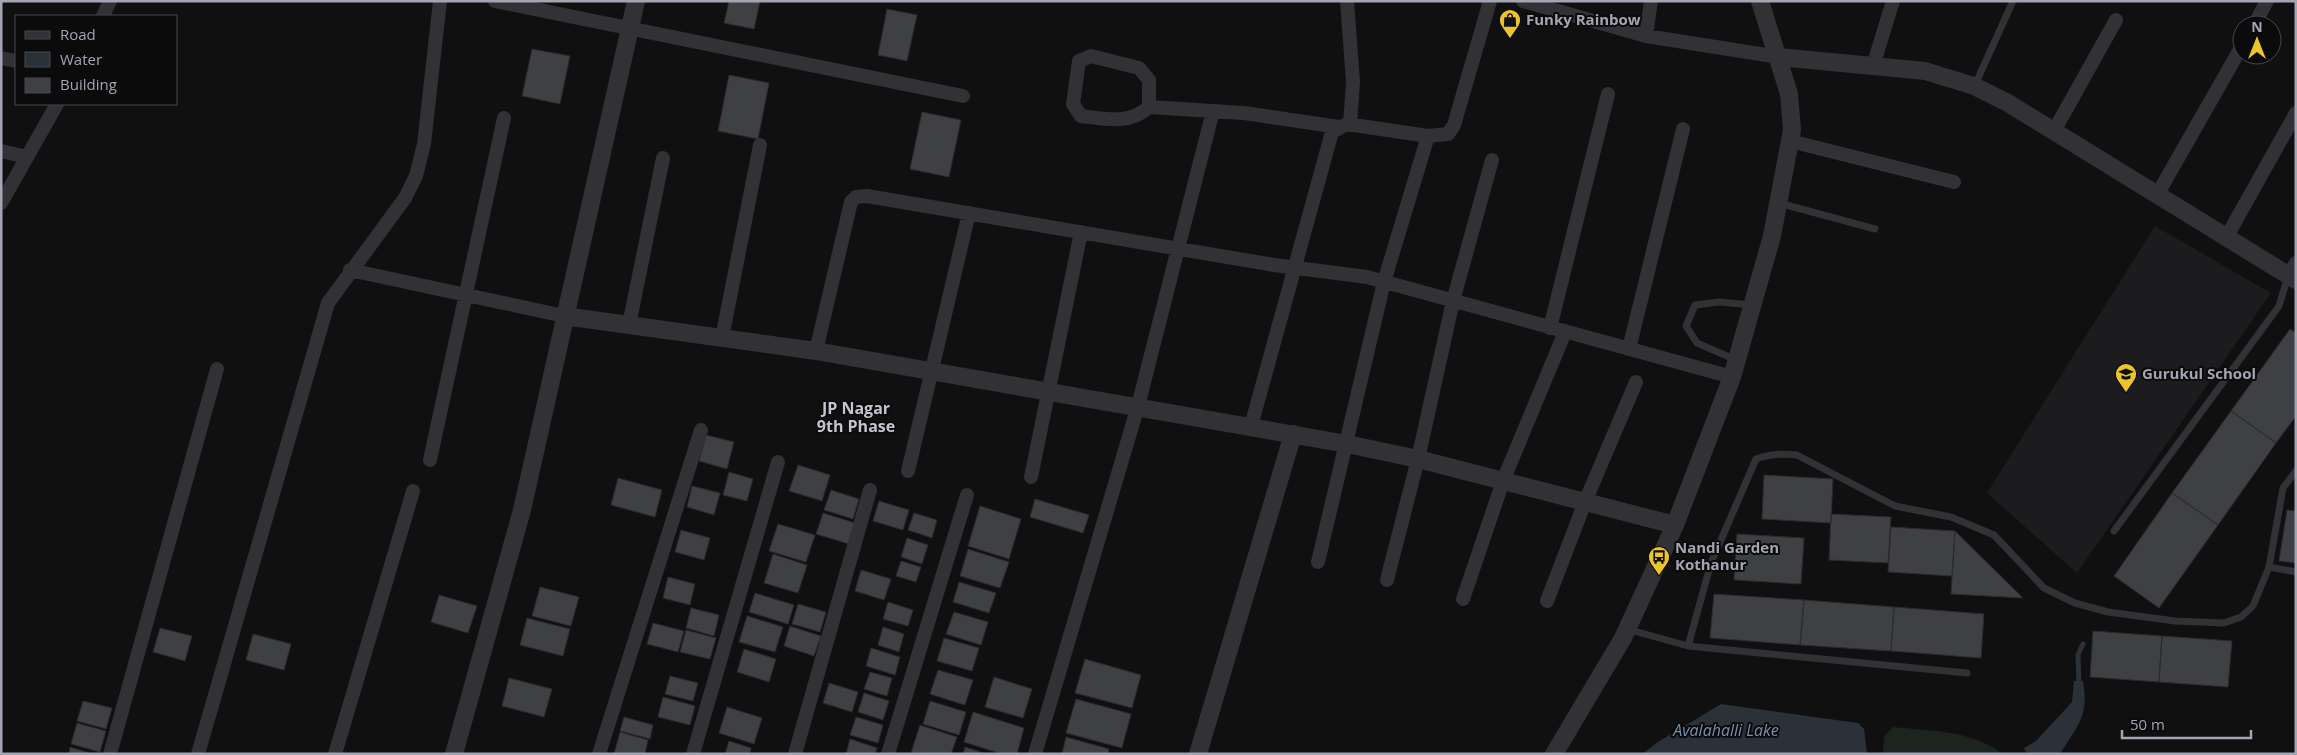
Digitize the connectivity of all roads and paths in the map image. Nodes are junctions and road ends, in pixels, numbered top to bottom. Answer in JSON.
{"nodes":[{"id":1,"x":110,"y":1,"type":"edge"},
{"id":2,"x":440,"y":1,"type":"edge"},
{"id":3,"x":495,"y":1,"type":"edge"},
{"id":4,"x":636,"y":1,"type":"edge"},
{"id":5,"x":1348,"y":1,"type":"edge"},
{"id":6,"x":1490,"y":1,"type":"edge"},
{"id":7,"x":1651,"y":1,"type":"edge"},
{"id":8,"x":1760,"y":1,"type":"edge"},
{"id":9,"x":1893,"y":1,"type":"edge"},
{"id":10,"x":2014,"y":1,"type":"edge"},
{"id":11,"x":2267,"y":1,"type":"edge"},
{"id":12,"x":1527,"y":2,"type":"edge"},
{"id":13,"x":103,"y":15,"type":"edge"},
{"id":14,"x":2259,"y":15,"type":"edge"},
{"id":15,"x":2116,"y":20,"type":"dead end"},
{"id":16,"x":630,"y":28,"type":"junction"},
{"id":17,"x":1646,"y":36,"type":"junction"},
{"id":18,"x":1778,"y":57,"type":"junction"},
{"id":19,"x":1,"y":58,"type":"edge"},
{"id":20,"x":15,"y":61,"type":"edge"},
{"id":21,"x":2232,"y":63,"type":"edge"},
{"id":22,"x":1872,"y":66,"type":"junction"},
{"id":23,"x":1974,"y":86,"type":"junction"},
{"id":24,"x":1608,"y":94,"type":"dead end"},
{"id":25,"x":963,"y":96,"type":"dead end"},
{"id":26,"x":56,"y":105,"type":"edge"},
{"id":27,"x":1149,"y":107,"type":"junction"},
{"id":28,"x":1213,"y":111,"type":"junction"},
{"id":29,"x":2296,"y":113,"type":"edge"},
{"id":30,"x":504,"y":118,"type":"dead end"},
{"id":31,"x":1344,"y":126,"type":"junction"},
{"id":32,"x":1683,"y":129,"type":"dead end"},
{"id":33,"x":2054,"y":131,"type":"junction"},
{"id":34,"x":1428,"y":136,"type":"junction"},
{"id":35,"x":1790,"y":141,"type":"junction"},
{"id":36,"x":760,"y":145,"type":"dead end"},
{"id":37,"x":1,"y":151,"type":"edge"},
{"id":38,"x":27,"y":156,"type":"junction"},
{"id":39,"x":663,"y":158,"type":"dead end"},
{"id":40,"x":1492,"y":160,"type":"dead end"},
{"id":41,"x":1954,"y":182,"type":"dead end"},
{"id":42,"x":2157,"y":194,"type":"junction"},
{"id":43,"x":1,"y":203,"type":"edge"},
{"id":44,"x":1779,"y":203,"type":"junction"},
{"id":45,"x":969,"y":213,"type":"junction"},
{"id":46,"x":1875,"y":229,"type":"dead end"},
{"id":47,"x":1081,"y":232,"type":"junction"},
{"id":48,"x":2226,"y":238,"type":"junction"},
{"id":49,"x":1179,"y":249,"type":"junction"},
{"id":50,"x":1296,"y":266,"type":"junction"},
{"id":51,"x":350,"y":270,"type":"junction"},
{"id":52,"x":2293,"y":273,"type":"edge"},
{"id":53,"x":1384,"y":282,"type":"junction"},
{"id":54,"x":466,"y":295,"type":"junction"},
{"id":55,"x":1453,"y":301,"type":"junction"},
{"id":56,"x":1752,"y":305,"type":"junction"},
{"id":57,"x":564,"y":316,"type":"junction"},
{"id":58,"x":629,"y":325,"type":"junction"},
{"id":59,"x":1550,"y":328,"type":"junction"},
{"id":60,"x":1565,"y":332,"type":"junction"},
{"id":61,"x":722,"y":338,"type":"junction"},
{"id":62,"x":1629,"y":349,"type":"junction"},
{"id":63,"x":816,"y":351,"type":"junction"},
{"id":64,"x":1734,"y":368,"type":"junction"},
{"id":65,"x":217,"y":369,"type":"dead end"},
{"id":66,"x":932,"y":370,"type":"junction"},
{"id":67,"x":1636,"y":382,"type":"dead end"},
{"id":68,"x":1048,"y":391,"type":"junction"},
{"id":69,"x":1138,"y":406,"type":"junction"},
{"id":70,"x":1251,"y":426,"type":"junction"},
{"id":71,"x":701,"y":430,"type":"dead end"},
{"id":72,"x":1293,"y":434,"type":"junction"},
{"id":73,"x":1347,"y":444,"type":"junction"},
{"id":74,"x":1418,"y":459,"type":"junction"},
{"id":75,"x":430,"y":460,"type":"dead end"},
{"id":76,"x":778,"y":462,"type":"dead end"},
{"id":77,"x":908,"y":471,"type":"dead end"},
{"id":78,"x":2296,"y":471,"type":"edge"},
{"id":79,"x":1031,"y":477,"type":"dead end"},
{"id":80,"x":1503,"y":481,"type":"junction"},
{"id":81,"x":870,"y":490,"type":"dead end"},
{"id":82,"x":413,"y":491,"type":"dead end"},
{"id":83,"x":967,"y":495,"type":"dead end"},
{"id":84,"x":1585,"y":502,"type":"junction"},
{"id":85,"x":1675,"y":525,"type":"junction"},
{"id":86,"x":2114,"y":531,"type":"dead end"},
{"id":87,"x":1318,"y":562,"type":"dead end"},
{"id":88,"x":2269,"y":567,"type":"junction"},
{"id":89,"x":2296,"y":572,"type":"edge"},
{"id":90,"x":1387,"y":580,"type":"dead end"},
{"id":91,"x":1463,"y":599,"type":"dead end"},
{"id":92,"x":1547,"y":601,"type":"dead end"},
{"id":93,"x":1626,"y":629,"type":"junction"},
{"id":94,"x":1688,"y":646,"type":"junction"},
{"id":95,"x":1966,"y":673,"type":"dead end"},
{"id":96,"x":456,"y":753,"type":"edge"},
{"id":97,"x":110,"y":754,"type":"edge"},
{"id":98,"x":198,"y":754,"type":"edge"},
{"id":99,"x":335,"y":754,"type":"edge"},
{"id":100,"x":599,"y":754,"type":"edge"},
{"id":101,"x":693,"y":754,"type":"edge"},
{"id":102,"x":795,"y":754,"type":"edge"},
{"id":103,"x":888,"y":754,"type":"edge"},
{"id":104,"x":1035,"y":754,"type":"edge"},
{"id":105,"x":1198,"y":754,"type":"edge"},
{"id":106,"x":1554,"y":754,"type":"edge"}],
"edges":[{"from":1,"to":13,"type":"street"},
{"from":2,"to":51,"type":"street"},
{"from":3,"to":16,"type":"street"},
{"from":4,"to":16,"type":"street"},
{"from":5,"to":31,"type":"street"},
{"from":6,"to":34,"type":"street"},
{"from":7,"to":17,"type":"street"},
{"from":8,"to":18,"type":"street"},
{"from":9,"to":22,"type":"street"},
{"from":10,"to":23,"type":"lane"},
{"from":11,"to":14,"type":"street"},
{"from":12,"to":17,"type":"street"},
{"from":15,"to":33,"type":"street"},
{"from":16,"to":25,"type":"street"},
{"from":16,"to":57,"type":"street"},
{"from":17,"to":18,"type":"street"},
{"from":18,"to":22,"type":"street"},
{"from":18,"to":35,"type":"street"},
{"from":19,"to":20,"type":"street"},
{"from":21,"to":42,"type":"street"},
{"from":22,"to":23,"type":"street"},
{"from":23,"to":33,"type":"street"},
{"from":24,"to":59,"type":"street"},
{"from":26,"to":38,"type":"street"},
{"from":27,"to":27,"type":"street"},
{"from":27,"to":28,"type":"street"},
{"from":28,"to":31,"type":"street"},
{"from":28,"to":49,"type":"street"},
{"from":29,"to":48,"type":"street"},
{"from":30,"to":54,"type":"street"},
{"from":31,"to":34,"type":"street"},
{"from":31,"to":50,"type":"street"},
{"from":32,"to":62,"type":"street"},
{"from":33,"to":42,"type":"street"},
{"from":34,"to":53,"type":"street"},
{"from":35,"to":41,"type":"street"},
{"from":35,"to":44,"type":"street"},
{"from":36,"to":61,"type":"street"},
{"from":37,"to":38,"type":"street"},
{"from":38,"to":43,"type":"street"},
{"from":39,"to":58,"type":"street"},
{"from":40,"to":55,"type":"street"},
{"from":42,"to":48,"type":"street"},
{"from":44,"to":46,"type":"lane"},
{"from":44,"to":56,"type":"street"},
{"from":45,"to":47,"type":"street"},
{"from":45,"to":63,"type":"street"},
{"from":45,"to":66,"type":"street"},
{"from":47,"to":49,"type":"street"},
{"from":47,"to":68,"type":"street"},
{"from":48,"to":52,"type":"street"},
{"from":49,"to":50,"type":"street"},
{"from":49,"to":69,"type":"street"},
{"from":50,"to":53,"type":"street"},
{"from":50,"to":70,"type":"street"},
{"from":51,"to":54,"type":"street"},
{"from":51,"to":98,"type":"street"},
{"from":52,"to":86,"type":"lane"},
{"from":53,"to":55,"type":"street"},
{"from":53,"to":73,"type":"street"},
{"from":54,"to":57,"type":"street"},
{"from":54,"to":75,"type":"street"},
{"from":55,"to":59,"type":"street"},
{"from":55,"to":74,"type":"street"},
{"from":56,"to":64,"type":"street"},
{"from":56,"to":64,"type":"lane"},
{"from":57,"to":58,"type":"street"},
{"from":57,"to":96,"type":"street"},
{"from":58,"to":61,"type":"street"},
{"from":59,"to":60,"type":"street"},
{"from":60,"to":62,"type":"street"},
{"from":60,"to":80,"type":"street"},
{"from":61,"to":63,"type":"street"},
{"from":62,"to":64,"type":"street"},
{"from":63,"to":66,"type":"street"},
{"from":64,"to":85,"type":"street"},
{"from":65,"to":97,"type":"street"},
{"from":66,"to":68,"type":"street"},
{"from":66,"to":77,"type":"street"},
{"from":67,"to":84,"type":"street"},
{"from":68,"to":69,"type":"street"},
{"from":68,"to":79,"type":"street"},
{"from":69,"to":70,"type":"street"},
{"from":69,"to":104,"type":"street"},
{"from":70,"to":72,"type":"street"},
{"from":71,"to":100,"type":"street"},
{"from":72,"to":73,"type":"street"},
{"from":72,"to":105,"type":"street"},
{"from":73,"to":74,"type":"street"},
{"from":73,"to":87,"type":"street"},
{"from":74,"to":80,"type":"street"},
{"from":74,"to":90,"type":"street"},
{"from":76,"to":101,"type":"street"},
{"from":78,"to":88,"type":"lane"},
{"from":80,"to":84,"type":"street"},
{"from":80,"to":91,"type":"street"},
{"from":81,"to":102,"type":"street"},
{"from":82,"to":99,"type":"street"},
{"from":83,"to":103,"type":"street"},
{"from":84,"to":85,"type":"street"},
{"from":84,"to":92,"type":"street"},
{"from":85,"to":93,"type":"street"},
{"from":88,"to":89,"type":"lane"},
{"from":88,"to":94,"type":"lane"},
{"from":93,"to":94,"type":"lane"},
{"from":93,"to":106,"type":"street"},
{"from":94,"to":95,"type":"lane"}]}
